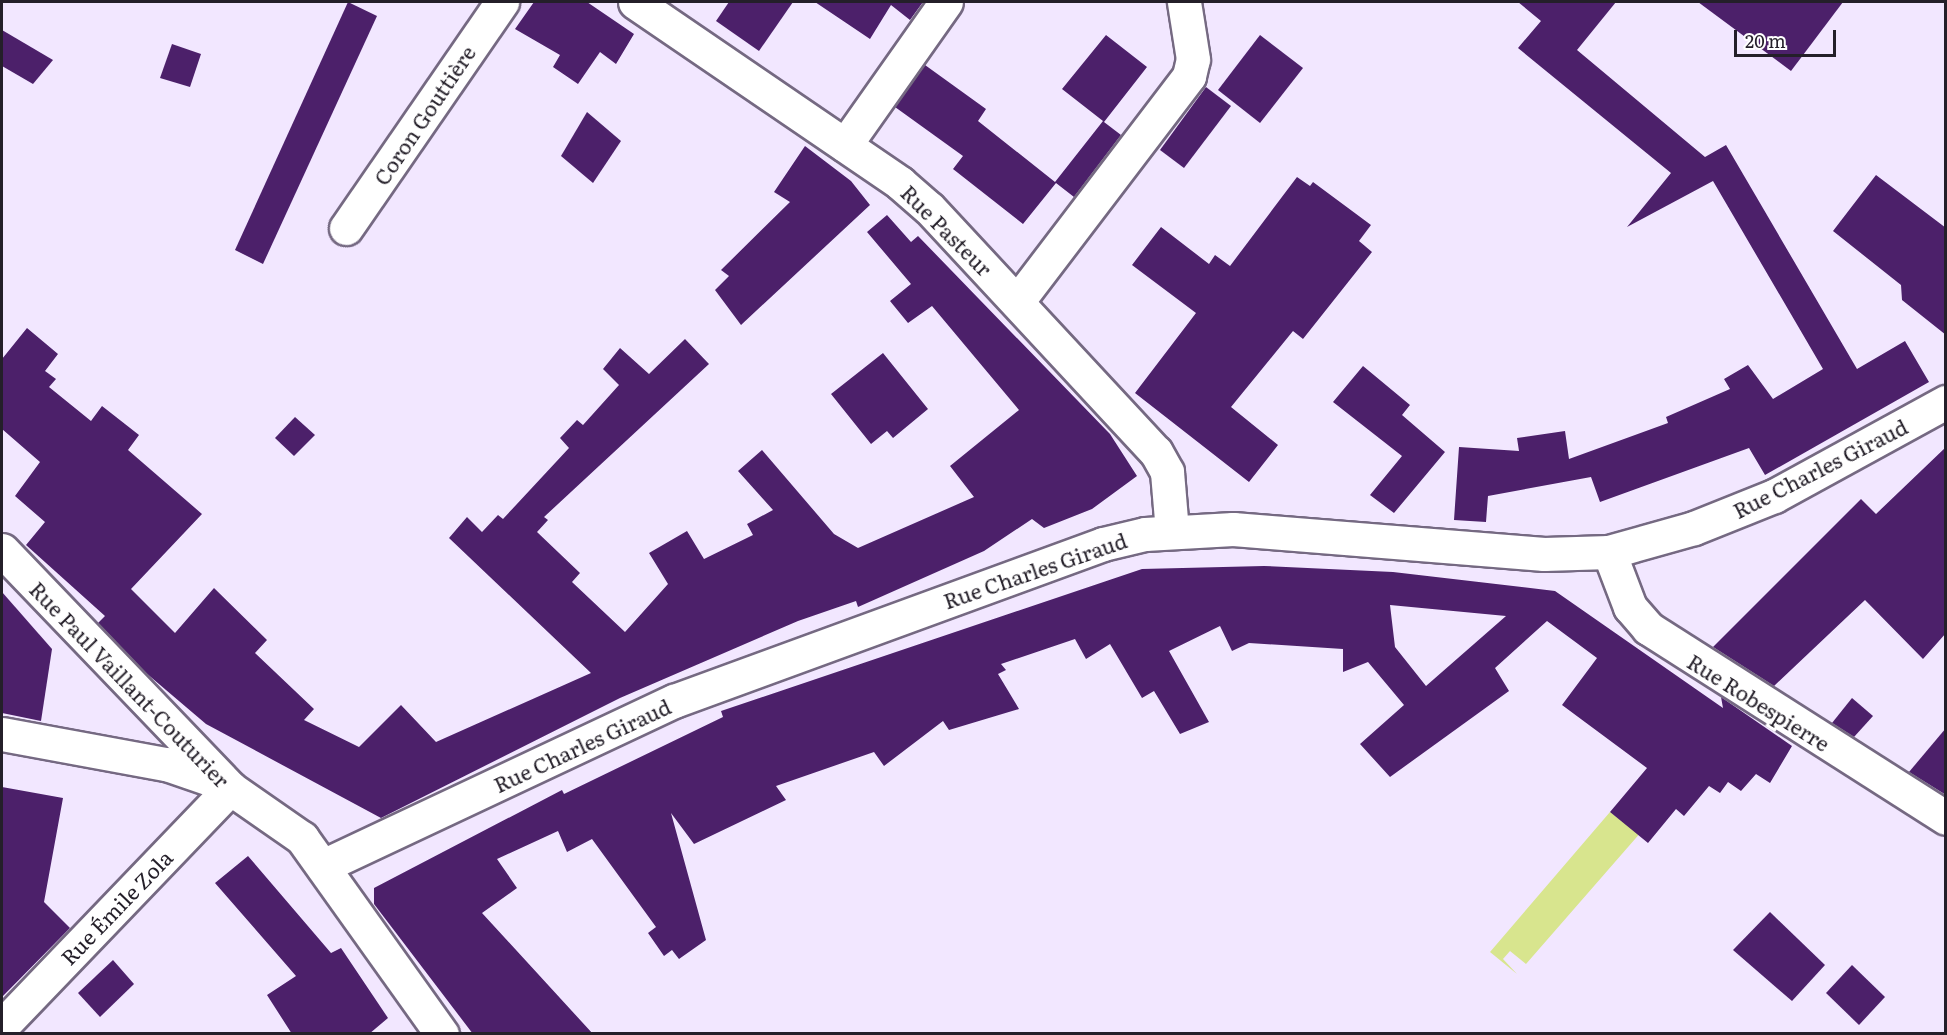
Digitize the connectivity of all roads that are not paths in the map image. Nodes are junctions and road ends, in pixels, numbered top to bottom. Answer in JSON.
{"nodes":[{"id":1,"x":502,"y":2,"type":"edge"},
{"id":2,"x":635,"y":2,"type":"edge"},
{"id":3,"x":946,"y":2,"type":"edge"},
{"id":4,"x":1184,"y":2,"type":"edge"},
{"id":5,"x":845,"y":145,"type":"junction"},
{"id":6,"x":346,"y":228,"type":"dead end"},
{"id":7,"x":1017,"y":302,"type":"junction"},
{"id":8,"x":1946,"y":402,"type":"edge"},
{"id":9,"x":1172,"y":531,"type":"junction"},
{"id":10,"x":2,"y":550,"type":"edge"},
{"id":11,"x":1609,"y":552,"type":"junction"},
{"id":12,"x":2,"y":734,"type":"edge"},
{"id":13,"x":230,"y":788,"type":"junction"},
{"id":14,"x":1946,"y":818,"type":"edge"},
{"id":15,"x":323,"y":866,"type":"junction"},
{"id":16,"x":2,"y":1026,"type":"edge"},
{"id":17,"x":442,"y":1034,"type":"edge"}],
"edges":[{"from":1,"to":6,"type":"street","name":"Coron Gouttière"},
{"from":2,"to":5,"type":"street","name":"Rue Pasteur"},
{"from":3,"to":5,"type":"street"},
{"from":4,"to":7,"type":"street"},
{"from":5,"to":7,"type":"street","name":"Rue Pasteur"},
{"from":7,"to":9,"type":"street","name":"Rue Pasteur"},
{"from":8,"to":11,"type":"street","name":"Rue Charles Giraud"},
{"from":9,"to":11,"type":"street","name":"Rue Charles Giraud"},
{"from":9,"to":15,"type":"street","name":"Rue Charles Giraud"},
{"from":10,"to":13,"type":"street","name":"Rue Paul Vaillant-Couturier"},
{"from":11,"to":14,"type":"street","name":"Rue Robespierre"},
{"from":12,"to":13,"type":"street"},
{"from":13,"to":15,"type":"street","name":"Rue Paul Vaillant-Couturier"},
{"from":13,"to":16,"type":"street","name":"Rue Émile Zola"},
{"from":15,"to":17,"type":"street","name":"Rue Paul Vaillant-Couturier"}]}
